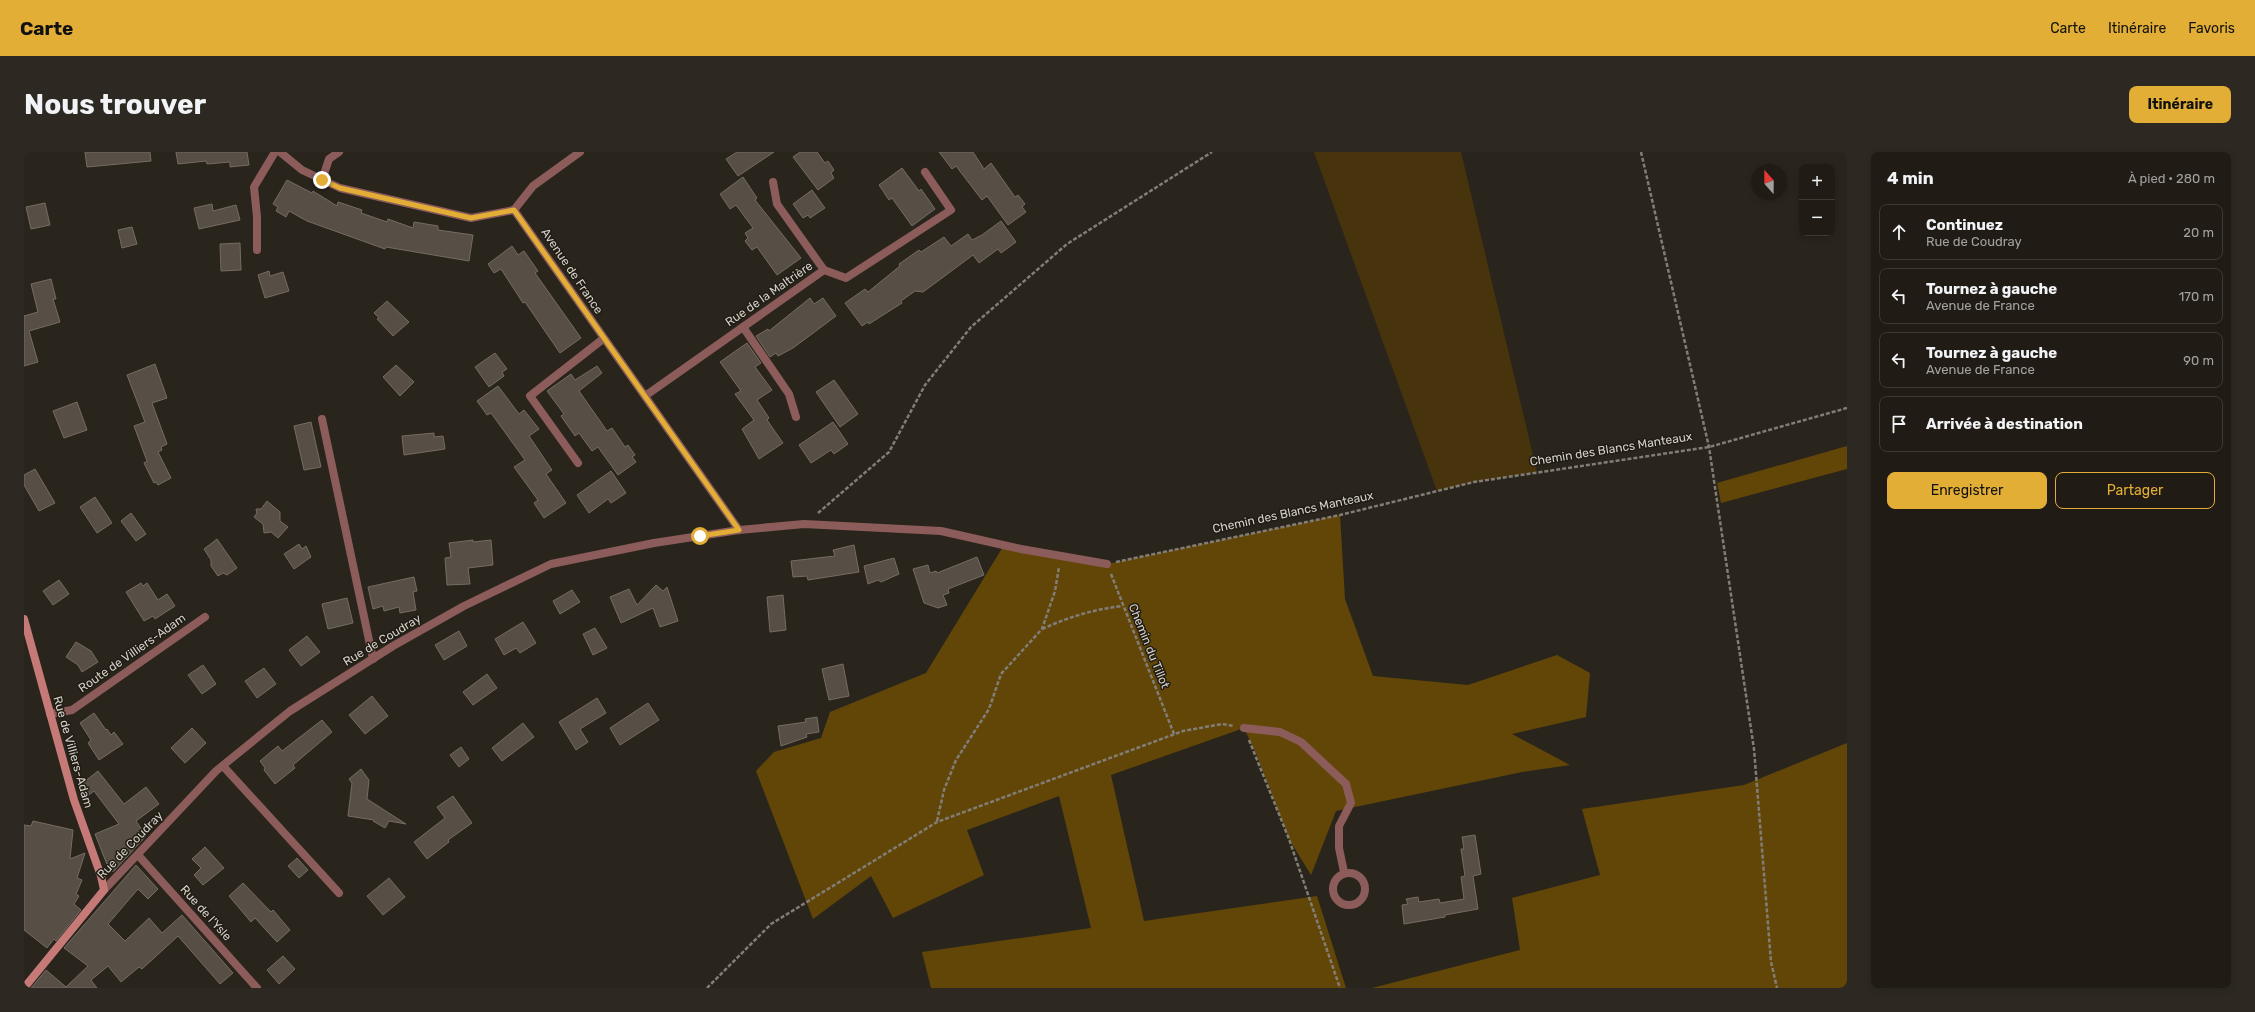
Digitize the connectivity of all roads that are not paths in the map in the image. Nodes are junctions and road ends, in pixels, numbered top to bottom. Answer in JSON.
{"nodes":[{"id":1,"x":275,"y":152,"type":"edge"},
{"id":2,"x":280,"y":152,"type":"edge"},
{"id":3,"x":339,"y":152,"type":"edge"},
{"id":4,"x":580,"y":152,"type":"edge"},
{"id":5,"x":925,"y":172,"type":"dead end"},
{"id":6,"x":322,"y":180,"type":"junction"},
{"id":7,"x":773,"y":182,"type":"dead end"},
{"id":8,"x":514,"y":210,"type":"junction"},
{"id":9,"x":257,"y":250,"type":"dead end"},
{"id":10,"x":824,"y":270,"type":"junction"},
{"id":11,"x":743,"y":327,"type":"junction"},
{"id":12,"x":603,"y":339,"type":"junction"},
{"id":13,"x":645,"y":396,"type":"junction"},
{"id":14,"x":796,"y":417,"type":"dead end"},
{"id":15,"x":322,"y":418,"type":"dead end"},
{"id":16,"x":578,"y":463,"type":"dead end"},
{"id":17,"x":739,"y":530,"type":"junction"},
{"id":18,"x":1107,"y":564,"type":"road end"},
{"id":19,"x":205,"y":617,"type":"dead end"},
{"id":20,"x":24,"y":619,"type":"edge"},
{"id":21,"x":373,"y":659,"type":"junction"},
{"id":22,"x":50,"y":714,"type":"junction"},
{"id":23,"x":1244,"y":728,"type":"road end"},
{"id":24,"x":223,"y":766,"type":"junction"},
{"id":25,"x":138,"y":855,"type":"junction"},
{"id":26,"x":1344,"y":872,"type":"junction"},
{"id":27,"x":104,"y":890,"type":"junction"},
{"id":28,"x":339,"y":893,"type":"dead end"},
{"id":29,"x":24,"y":988,"type":"edge"},
{"id":30,"x":257,"y":988,"type":"edge"}],
"edges":[{"from":1,"to":9,"type":"street"},
{"from":2,"to":6,"type":"street"},
{"from":3,"to":6,"type":"street"},
{"from":4,"to":8,"type":"street"},
{"from":5,"to":10,"type":"street","name":"Rue de la Maltrière"},
{"from":6,"to":8,"type":"street"},
{"from":7,"to":10,"type":"street"},
{"from":8,"to":12,"type":"street","name":"Avenue de France"},
{"from":10,"to":11,"type":"street","name":"Rue de la Maltrière"},
{"from":11,"to":13,"type":"street","name":"Rue de la Maltrière"},
{"from":11,"to":14,"type":"street"},
{"from":12,"to":13,"type":"street","name":"Avenue de France"},
{"from":12,"to":16,"type":"street"},
{"from":13,"to":17,"type":"street","name":"Avenue de France"},
{"from":15,"to":21,"type":"street"},
{"from":17,"to":18,"type":"street"},
{"from":17,"to":21,"type":"street","name":"Rue de Coudray"},
{"from":19,"to":22,"type":"street","name":"Route de Villiers-Adam"},
{"from":20,"to":22,"type":"street","name":"Rue de Villiers-Adam"},
{"from":21,"to":24,"type":"street","name":"Rue de Coudray"},
{"from":22,"to":27,"type":"street","name":"Rue de Villiers-Adam"},
{"from":23,"to":26,"type":"street"},
{"from":24,"to":25,"type":"street","name":"Rue de Coudray"},
{"from":24,"to":28,"type":"street"},
{"from":25,"to":27,"type":"street","name":"Rue de Coudray"},
{"from":25,"to":30,"type":"street","name":"Rue de l'Ysle"},
{"from":26,"to":26,"type":"street"},
{"from":27,"to":29,"type":"street"}]}
